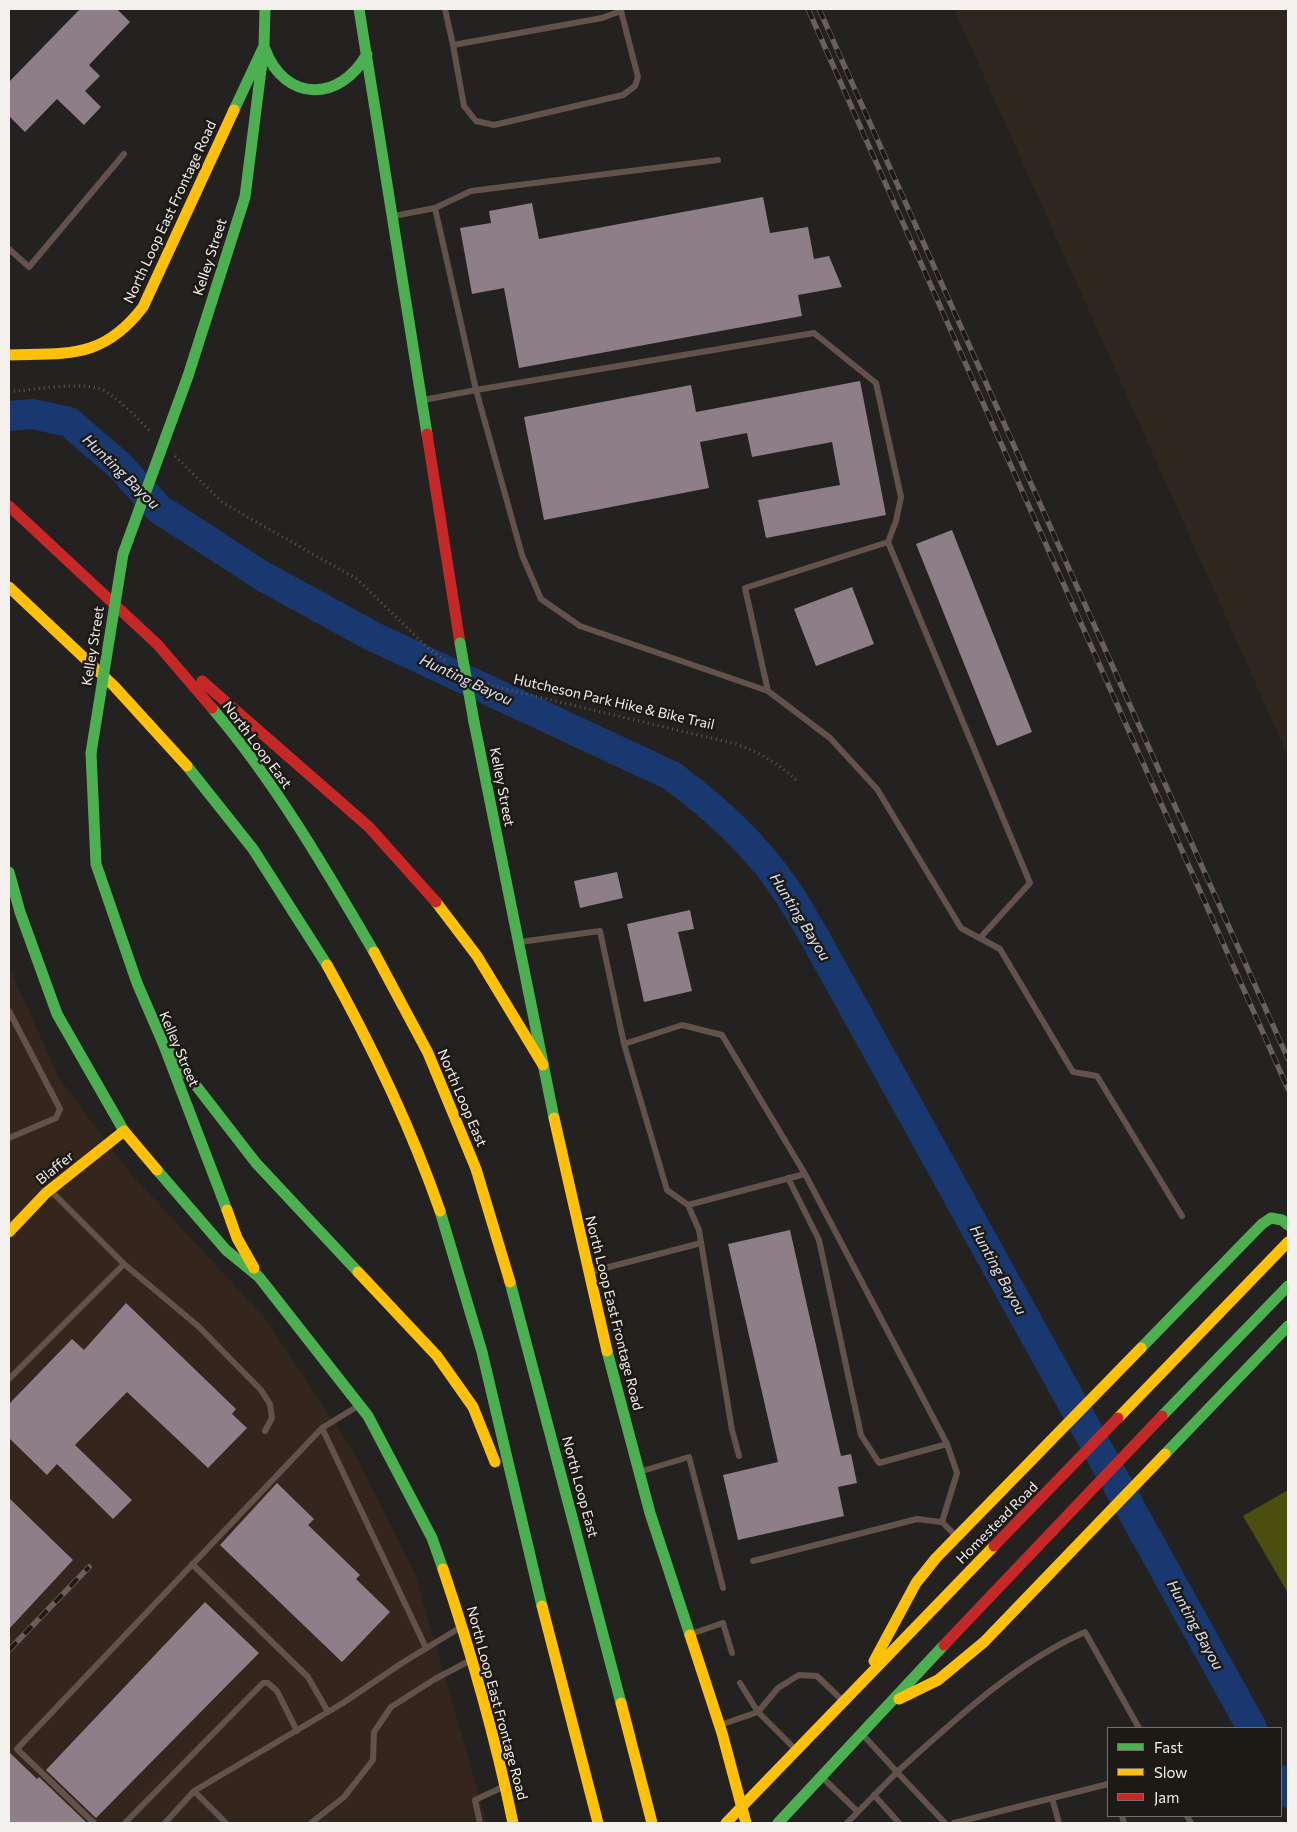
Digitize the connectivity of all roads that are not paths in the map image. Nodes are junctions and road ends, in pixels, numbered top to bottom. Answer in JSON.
{"nodes":[{"id":1,"x":265,"y":9,"type":"edge"},
{"id":2,"x":360,"y":9,"type":"edge"},
{"id":3,"x":445,"y":9,"type":"edge"},
{"id":4,"x":622,"y":10,"type":"edge"},
{"id":5,"x":454,"y":45,"type":"junction"},
{"id":6,"x":264,"y":46,"type":"junction"},
{"id":7,"x":367,"y":54,"type":"junction"},
{"id":8,"x":124,"y":154,"type":"dead end"},
{"id":9,"x":718,"y":160,"type":"dead end"},
{"id":10,"x":435,"y":208,"type":"junction"},
{"id":11,"x":393,"y":216,"type":"junction"},
{"id":12,"x":9,"y":249,"type":"edge"},
{"id":13,"x":9,"y":355,"type":"edge"},
{"id":14,"x":476,"y":390,"type":"junction"},
{"id":15,"x":422,"y":400,"type":"junction"},
{"id":16,"x":9,"y":506,"type":"edge"},
{"id":17,"x":888,"y":542,"type":"junction"},
{"id":18,"x":9,"y":587,"type":"edge"},
{"id":19,"x":158,"y":645,"type":"junction"},
{"id":20,"x":768,"y":691,"type":"junction"},
{"id":21,"x":9,"y":872,"type":"edge"},
{"id":22,"x":980,"y":938,"type":"junction"},
{"id":23,"x":518,"y":942,"type":"junction"},
{"id":24,"x":9,"y":1011,"type":"edge"},
{"id":25,"x":163,"y":1043,"type":"junction"},
{"id":26,"x":624,"y":1044,"type":"junction"},
{"id":27,"x":543,"y":1066,"type":"junction"},
{"id":28,"x":124,"y":1132,"type":"junction"},
{"id":29,"x":9,"y":1138,"type":"edge"},
{"id":30,"x":805,"y":1174,"type":"junction"},
{"id":31,"x":788,"y":1178,"type":"junction"},
{"id":32,"x":50,"y":1191,"type":"junction"},
{"id":33,"x":688,"y":1205,"type":"junction"},
{"id":34,"x":1182,"y":1216,"type":"dead end"},
{"id":35,"x":1288,"y":1225,"type":"edge"},
{"id":36,"x":9,"y":1232,"type":"edge"},
{"id":37,"x":1288,"y":1242,"type":"edge"},
{"id":38,"x":701,"y":1243,"type":"junction"},
{"id":39,"x":124,"y":1264,"type":"junction"},
{"id":40,"x":587,"y":1273,"type":"junction"},
{"id":41,"x":259,"y":1277,"type":"junction"},
{"id":42,"x":1288,"y":1286,"type":"edge"},
{"id":43,"x":1288,"y":1326,"type":"edge"},
{"id":44,"x":9,"y":1379,"type":"edge"},
{"id":45,"x":359,"y":1405,"type":"junction"},
{"id":46,"x":322,"y":1428,"type":"junction"},
{"id":47,"x":265,"y":1431,"type":"dead end"},
{"id":48,"x":947,"y":1444,"type":"junction"},
{"id":49,"x":739,"y":1456,"type":"dead end"},
{"id":50,"x":638,"y":1472,"type":"junction"},
{"id":51,"x":942,"y":1522,"type":"junction"},
{"id":52,"x":956,"y":1537,"type":"junction"},
{"id":53,"x":527,"y":1546,"type":"junction"},
{"id":54,"x":753,"y":1561,"type":"dead end"},
{"id":55,"x":192,"y":1564,"type":"junction"},
{"id":56,"x":723,"y":1588,"type":"dead end"},
{"id":57,"x":462,"y":1626,"type":"junction"},
{"id":58,"x":690,"y":1634,"type":"junction"},
{"id":59,"x":426,"y":1648,"type":"junction"},
{"id":60,"x":732,"y":1653,"type":"dead end"},
{"id":61,"x":472,"y":1659,"type":"junction"},
{"id":62,"x":866,"y":1676,"type":"junction"},
{"id":63,"x":740,"y":1683,"type":"dead end"},
{"id":64,"x":842,"y":1700,"type":"junction"},
{"id":65,"x":889,"y":1704,"type":"junction"},
{"id":66,"x":328,"y":1712,"type":"junction"},
{"id":67,"x":758,"y":1712,"type":"junction"},
{"id":68,"x":720,"y":1725,"type":"junction"},
{"id":69,"x":1137,"y":1727,"type":"edge"},
{"id":70,"x":297,"y":1731,"type":"junction"},
{"id":71,"x":861,"y":1733,"type":"junction"},
{"id":72,"x":795,"y":1749,"type":"junction"},
{"id":73,"x":897,"y":1772,"type":"junction"},
{"id":74,"x":821,"y":1776,"type":"junction"},
{"id":75,"x":1107,"y":1784,"type":"edge"},
{"id":76,"x":505,"y":1786,"type":"junction"},
{"id":77,"x":194,"y":1791,"type":"junction"},
{"id":78,"x":874,"y":1795,"type":"junction"},
{"id":79,"x":1052,"y":1798,"type":"junction"},
{"id":80,"x":742,"y":1806,"type":"junction"},
{"id":81,"x":858,"y":1812,"type":"junction"},
{"id":82,"x":94,"y":1823,"type":"edge"},
{"id":83,"x":125,"y":1823,"type":"edge"},
{"id":84,"x":165,"y":1823,"type":"edge"},
{"id":85,"x":226,"y":1823,"type":"edge"},
{"id":86,"x":312,"y":1823,"type":"edge"},
{"id":87,"x":480,"y":1823,"type":"edge"},
{"id":88,"x":513,"y":1823,"type":"edge"},
{"id":89,"x":598,"y":1823,"type":"edge"},
{"id":90,"x":652,"y":1823,"type":"edge"},
{"id":91,"x":726,"y":1823,"type":"edge"},
{"id":92,"x":746,"y":1823,"type":"edge"},
{"id":93,"x":778,"y":1823,"type":"edge"},
{"id":94,"x":847,"y":1823,"type":"edge"},
{"id":95,"x":899,"y":1823,"type":"edge"},
{"id":96,"x":946,"y":1823,"type":"edge"},
{"id":97,"x":954,"y":1823,"type":"edge"},
{"id":98,"x":1059,"y":1823,"type":"edge"}],
"edges":[{"from":1,"to":6,"type":"main road","name":"Kelley Street"},
{"from":2,"to":7,"type":"main road","name":"Kelley Street"},
{"from":3,"to":5,"type":"lane"},
{"from":4,"to":5,"type":"lane"},
{"from":4,"to":5,"type":"lane"},
{"from":6,"to":7,"type":"main road"},
{"from":6,"to":13,"type":"main road","name":"North Loop East Frontage Road"},
{"from":6,"to":25,"type":"main road","name":"Kelley Street","bridge":true},
{"from":7,"to":11,"type":"main road","name":"Kelley Street"},
{"from":8,"to":12,"type":"lane"},
{"from":9,"to":10,"type":"lane"},
{"from":10,"to":11,"type":"lane"},
{"from":10,"to":14,"type":"lane"},
{"from":11,"to":15,"type":"main road","name":"Kelley Street"},
{"from":14,"to":15,"type":"lane"},
{"from":14,"to":17,"type":"lane"},
{"from":14,"to":20,"type":"lane"},
{"from":15,"to":23,"type":"main road","name":"Kelley Street","bridge":true},
{"from":16,"to":19,"type":"main road","name":"North Loop East"},
{"from":17,"to":20,"type":"lane"},
{"from":17,"to":22,"type":"lane"},
{"from":18,"to":53,"type":"main road"},
{"from":19,"to":27,"type":"main road"},
{"from":19,"to":90,"type":"main road","name":"North Loop East"},
{"from":20,"to":22,"type":"lane"},
{"from":21,"to":28,"type":"main road","name":"North Loop East Frontage Road"},
{"from":22,"to":34,"type":"lane"},
{"from":23,"to":26,"type":"lane"},
{"from":23,"to":27,"type":"main road","name":"Kelley Street"},
{"from":24,"to":29,"type":"lane"},
{"from":25,"to":41,"type":"main road","name":"Kelley Street"},
{"from":25,"to":53,"type":"main road"},
{"from":26,"to":30,"type":"lane"},
{"from":26,"to":33,"type":"lane"},
{"from":27,"to":40,"type":"main road","name":"North Loop East Frontage Road"},
{"from":28,"to":32,"type":"main road","name":"Blaffer"},
{"from":28,"to":41,"type":"main road","name":"North Loop East Frontage Road"},
{"from":30,"to":31,"type":"lane"},
{"from":30,"to":48,"type":"lane"},
{"from":31,"to":33,"type":"lane"},
{"from":31,"to":48,"type":"lane"},
{"from":32,"to":36,"type":"main road","name":"Blaffer"},
{"from":32,"to":39,"type":"lane"},
{"from":33,"to":38,"type":"lane"},
{"from":35,"to":52,"type":"main road"},
{"from":37,"to":62,"type":"main road","name":"Homestead Road"},
{"from":38,"to":40,"type":"lane"},
{"from":38,"to":49,"type":"lane"},
{"from":39,"to":44,"type":"lane"},
{"from":39,"to":47,"type":"lane"},
{"from":40,"to":50,"type":"main road","name":"North Loop East Frontage Road"},
{"from":41,"to":45,"type":"main road","name":"North Loop East Frontage Road"},
{"from":42,"to":65,"type":"main road"},
{"from":43,"to":65,"type":"main road"},
{"from":45,"to":46,"type":"lane"},
{"from":45,"to":57,"type":"main road","name":"North Loop East Frontage Road"},
{"from":46,"to":55,"type":"lane"},
{"from":46,"to":59,"type":"lane"},
{"from":48,"to":51,"type":"lane"},
{"from":50,"to":56,"type":"lane"},
{"from":50,"to":58,"type":"main road","name":"North Loop East Frontage Road"},
{"from":51,"to":52,"type":"lane"},
{"from":51,"to":54,"type":"lane"},
{"from":52,"to":62,"type":"main road"},
{"from":53,"to":89,"type":"main road"},
{"from":55,"to":66,"type":"lane"},
{"from":55,"to":82,"type":"lane"},
{"from":57,"to":59,"type":"lane"},
{"from":57,"to":61,"type":"main road","name":"North Loop East Frontage Road"},
{"from":58,"to":60,"type":"lane"},
{"from":58,"to":68,"type":"main road","name":"North Loop East Frontage Road"},
{"from":59,"to":66,"type":"lane"},
{"from":61,"to":76,"type":"main road","name":"North Loop East Frontage Road"},
{"from":61,"to":86,"type":"lane"},
{"from":62,"to":64,"type":"main road","name":"Homestead Road"},
{"from":63,"to":67,"type":"lane"},
{"from":64,"to":67,"type":"lane"},
{"from":64,"to":72,"type":"main road","name":"Homestead Road"},
{"from":65,"to":71,"type":"main road"},
{"from":66,"to":70,"type":"lane"},
{"from":67,"to":68,"type":"lane"},
{"from":67,"to":72,"type":"lane"},
{"from":68,"to":80,"type":"main road","name":"North Loop East Frontage Road"},
{"from":69,"to":73,"type":"lane"},
{"from":70,"to":77,"type":"lane"},
{"from":70,"to":83,"type":"lane"},
{"from":71,"to":73,"type":"lane"},
{"from":71,"to":74,"type":"main road"},
{"from":72,"to":80,"type":"main road","name":"Homestead Road"},
{"from":73,"to":78,"type":"lane"},
{"from":73,"to":96,"type":"lane"},
{"from":74,"to":81,"type":"lane"},
{"from":74,"to":93,"type":"main road"},
{"from":75,"to":79,"type":"lane"},
{"from":76,"to":87,"type":"lane"},
{"from":76,"to":88,"type":"main road","name":"North Loop East Frontage Road"},
{"from":77,"to":84,"type":"lane"},
{"from":77,"to":85,"type":"lane"},
{"from":78,"to":81,"type":"lane"},
{"from":78,"to":95,"type":"lane"},
{"from":79,"to":97,"type":"lane"},
{"from":79,"to":98,"type":"lane"},
{"from":80,"to":91,"type":"main road","name":"Homestead Road"},
{"from":80,"to":92,"type":"main road","name":"North Loop East Frontage Road"},
{"from":81,"to":94,"type":"lane"}]}
